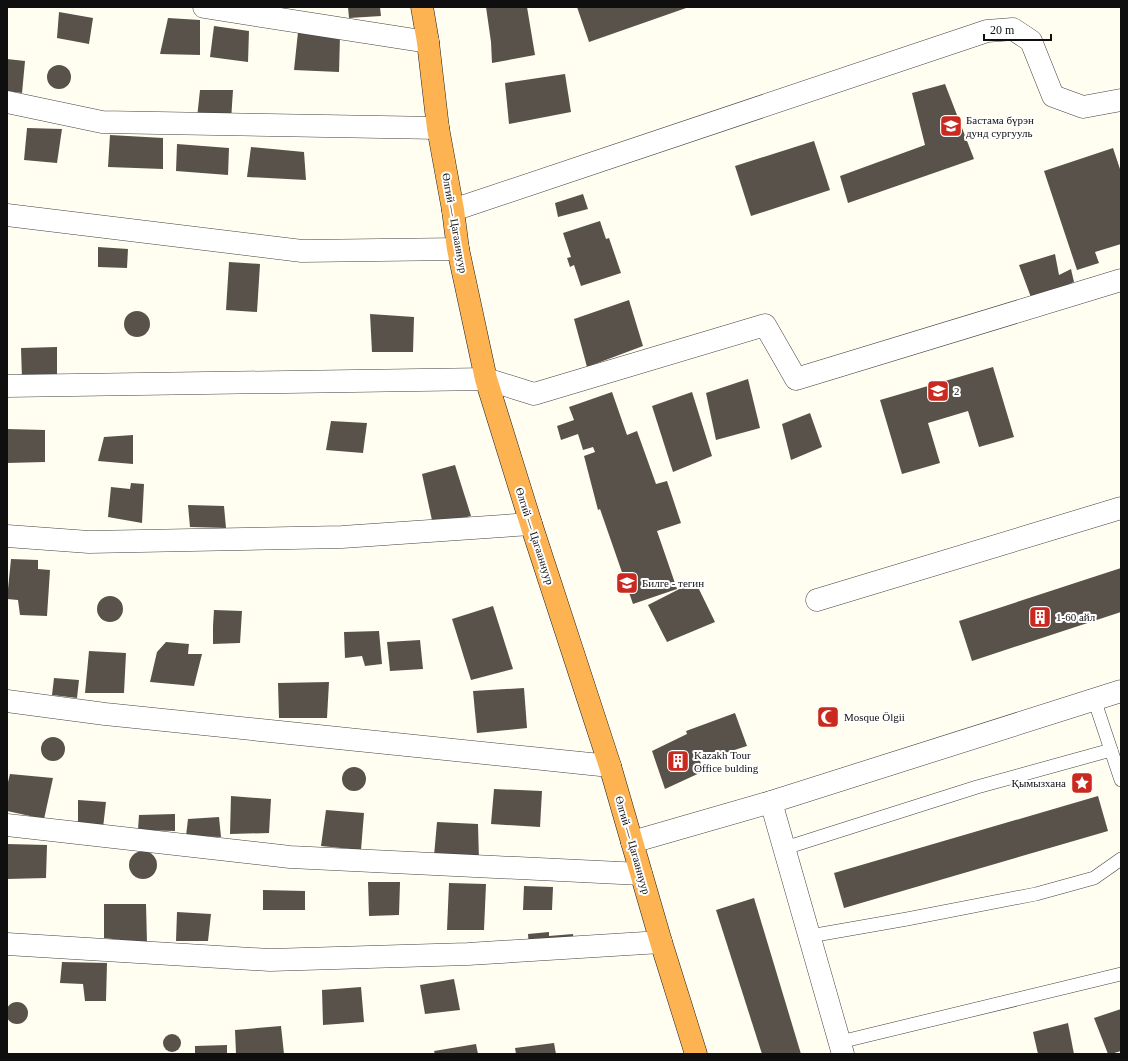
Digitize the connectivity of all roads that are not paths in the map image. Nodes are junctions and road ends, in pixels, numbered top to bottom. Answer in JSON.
{"nodes":[{"id":1,"x":204,"y":7,"type":"edge"},
{"id":2,"x":422,"y":7,"type":"edge"},
{"id":3,"x":428,"y":42,"type":"junction"},
{"id":4,"x":1121,"y":100,"type":"edge"},
{"id":5,"x":7,"y":102,"type":"edge"},
{"id":6,"x":438,"y":128,"type":"junction"},
{"id":7,"x":453,"y":210,"type":"junction"},
{"id":8,"x":7,"y":216,"type":"edge"},
{"id":9,"x":458,"y":249,"type":"junction"},
{"id":10,"x":1121,"y":280,"type":"edge"},
{"id":11,"x":486,"y":379,"type":"junction"},
{"id":12,"x":7,"y":386,"type":"edge"},
{"id":13,"x":1121,"y":508,"type":"edge"},
{"id":14,"x":531,"y":524,"type":"junction"},
{"id":15,"x":7,"y":536,"type":"edge"},
{"id":16,"x":816,"y":600,"type":"dead end"},
{"id":17,"x":1121,"y":691,"type":"edge"},
{"id":18,"x":1094,"y":699,"type":"junction"},
{"id":19,"x":7,"y":701,"type":"edge"},
{"id":20,"x":1111,"y":750,"type":"junction"},
{"id":21,"x":610,"y":766,"type":"junction"},
{"id":22,"x":1121,"y":780,"type":"edge"},
{"id":23,"x":771,"y":802,"type":"junction"},
{"id":24,"x":7,"y":824,"type":"edge"},
{"id":25,"x":632,"y":842,"type":"junction"},
{"id":26,"x":785,"y":848,"type":"junction"},
{"id":27,"x":1121,"y":858,"type":"edge"},
{"id":28,"x":641,"y":874,"type":"junction"},
{"id":29,"x":810,"y":936,"type":"junction"},
{"id":30,"x":661,"y":942,"type":"junction"},
{"id":31,"x":7,"y":944,"type":"edge"},
{"id":32,"x":1121,"y":974,"type":"edge"},
{"id":33,"x":842,"y":1048,"type":"edge"},
{"id":34,"x":696,"y":1054,"type":"edge"}],
"edges":[{"from":1,"to":3,"type":"street"},
{"from":2,"to":3,"type":"highway","name":"Өлгий — Цагааннуур"},
{"from":3,"to":6,"type":"highway","name":"Өлгий — Цагааннуур"},
{"from":4,"to":7,"type":"street"},
{"from":5,"to":6,"type":"street"},
{"from":6,"to":7,"type":"highway","name":"Өлгий — Цагааннуур"},
{"from":7,"to":9,"type":"highway","name":"Өлгий — Цагааннуур"},
{"from":8,"to":9,"type":"street"},
{"from":9,"to":11,"type":"highway","name":"Өлгий — Цагааннуур"},
{"from":10,"to":11,"type":"street"},
{"from":11,"to":12,"type":"street"},
{"from":11,"to":14,"type":"highway","name":"Өлгий — Цагааннуур"},
{"from":13,"to":16,"type":"street"},
{"from":14,"to":15,"type":"street"},
{"from":14,"to":21,"type":"highway","name":"Өлгий — Цагааннуур"},
{"from":17,"to":18,"type":"street"},
{"from":18,"to":20,"type":"lane"},
{"from":18,"to":23,"type":"street"},
{"from":19,"to":21,"type":"street"},
{"from":20,"to":22,"type":"lane"},
{"from":20,"to":26,"type":"lane"},
{"from":21,"to":25,"type":"highway","name":"Өлгий — Цагааннуур"},
{"from":23,"to":25,"type":"street"},
{"from":23,"to":26,"type":"street"},
{"from":24,"to":28,"type":"street"},
{"from":25,"to":28,"type":"highway","name":"Өлгий — Цагааннуур"},
{"from":26,"to":29,"type":"street"},
{"from":27,"to":29,"type":"lane"},
{"from":28,"to":30,"type":"highway","name":"Өлгий — Цагааннуур"},
{"from":29,"to":33,"type":"street"},
{"from":30,"to":31,"type":"street"},
{"from":30,"to":34,"type":"highway","name":"Өлгий — Цагааннуур"},
{"from":32,"to":33,"type":"lane"}]}
